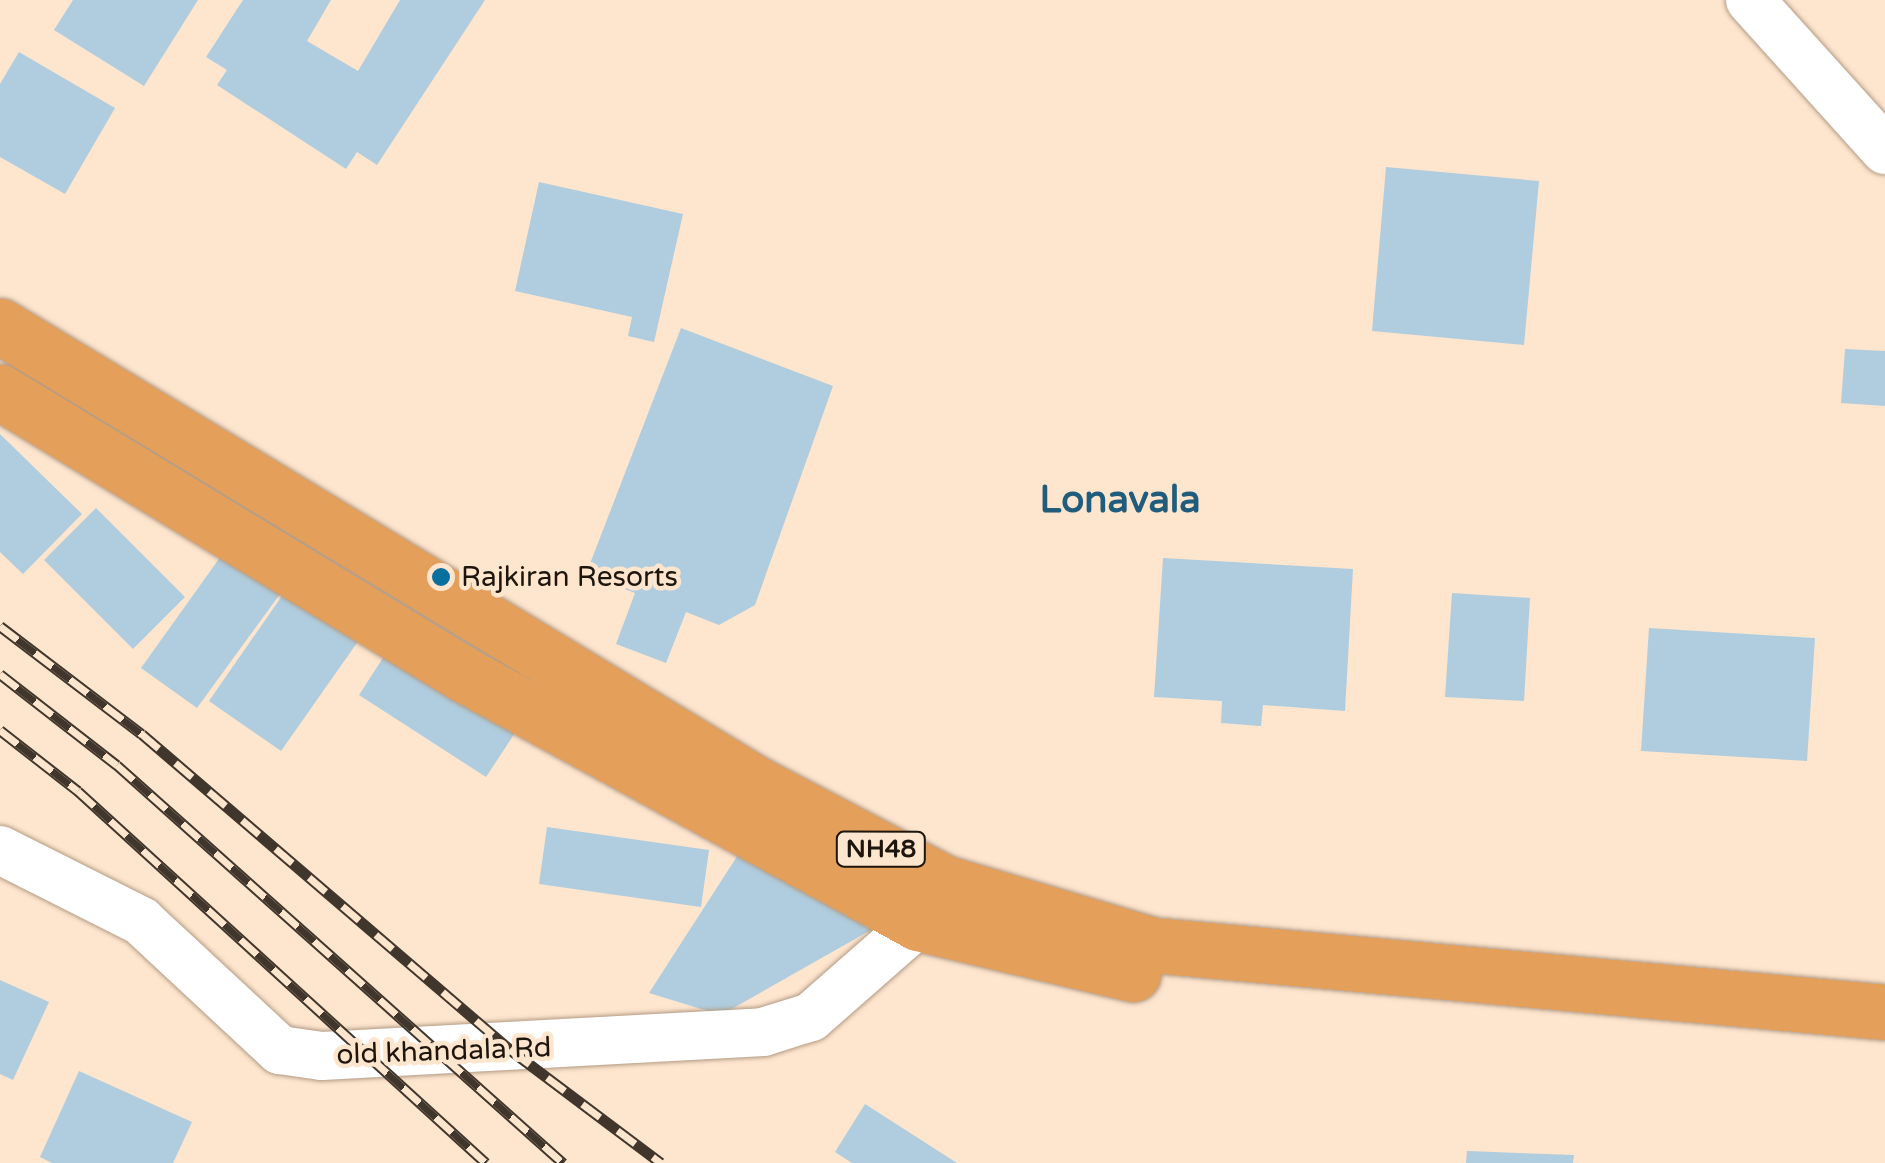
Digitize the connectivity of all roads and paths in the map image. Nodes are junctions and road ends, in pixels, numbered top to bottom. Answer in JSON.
{"nodes":[{"id":1,"x":1750,"y":0,"type":"edge"},
{"id":2,"x":1885,"y":150,"type":"edge"},
{"id":3,"x":0,"y":326,"type":"edge"},
{"id":4,"x":0,"y":392,"type":"edge"},
{"id":5,"x":0,"y":850,"type":"edge"},
{"id":6,"x":918,"y":924,"type":"junction"},
{"id":7,"x":1885,"y":1012,"type":"edge"},
{"id":8,"x":1885,"y":1047,"type":"edge"}],
"edges":[{"from":1,"to":2,"type":"street"},
{"from":3,"to":7,"type":"highway","number":"NH48"},
{"from":4,"to":6,"type":"highway","number":"NH48"},
{"from":5,"to":6,"type":"street","name":"old khandala Rd"},
{"from":6,"to":8,"type":"highway","number":"NH48"}]}
